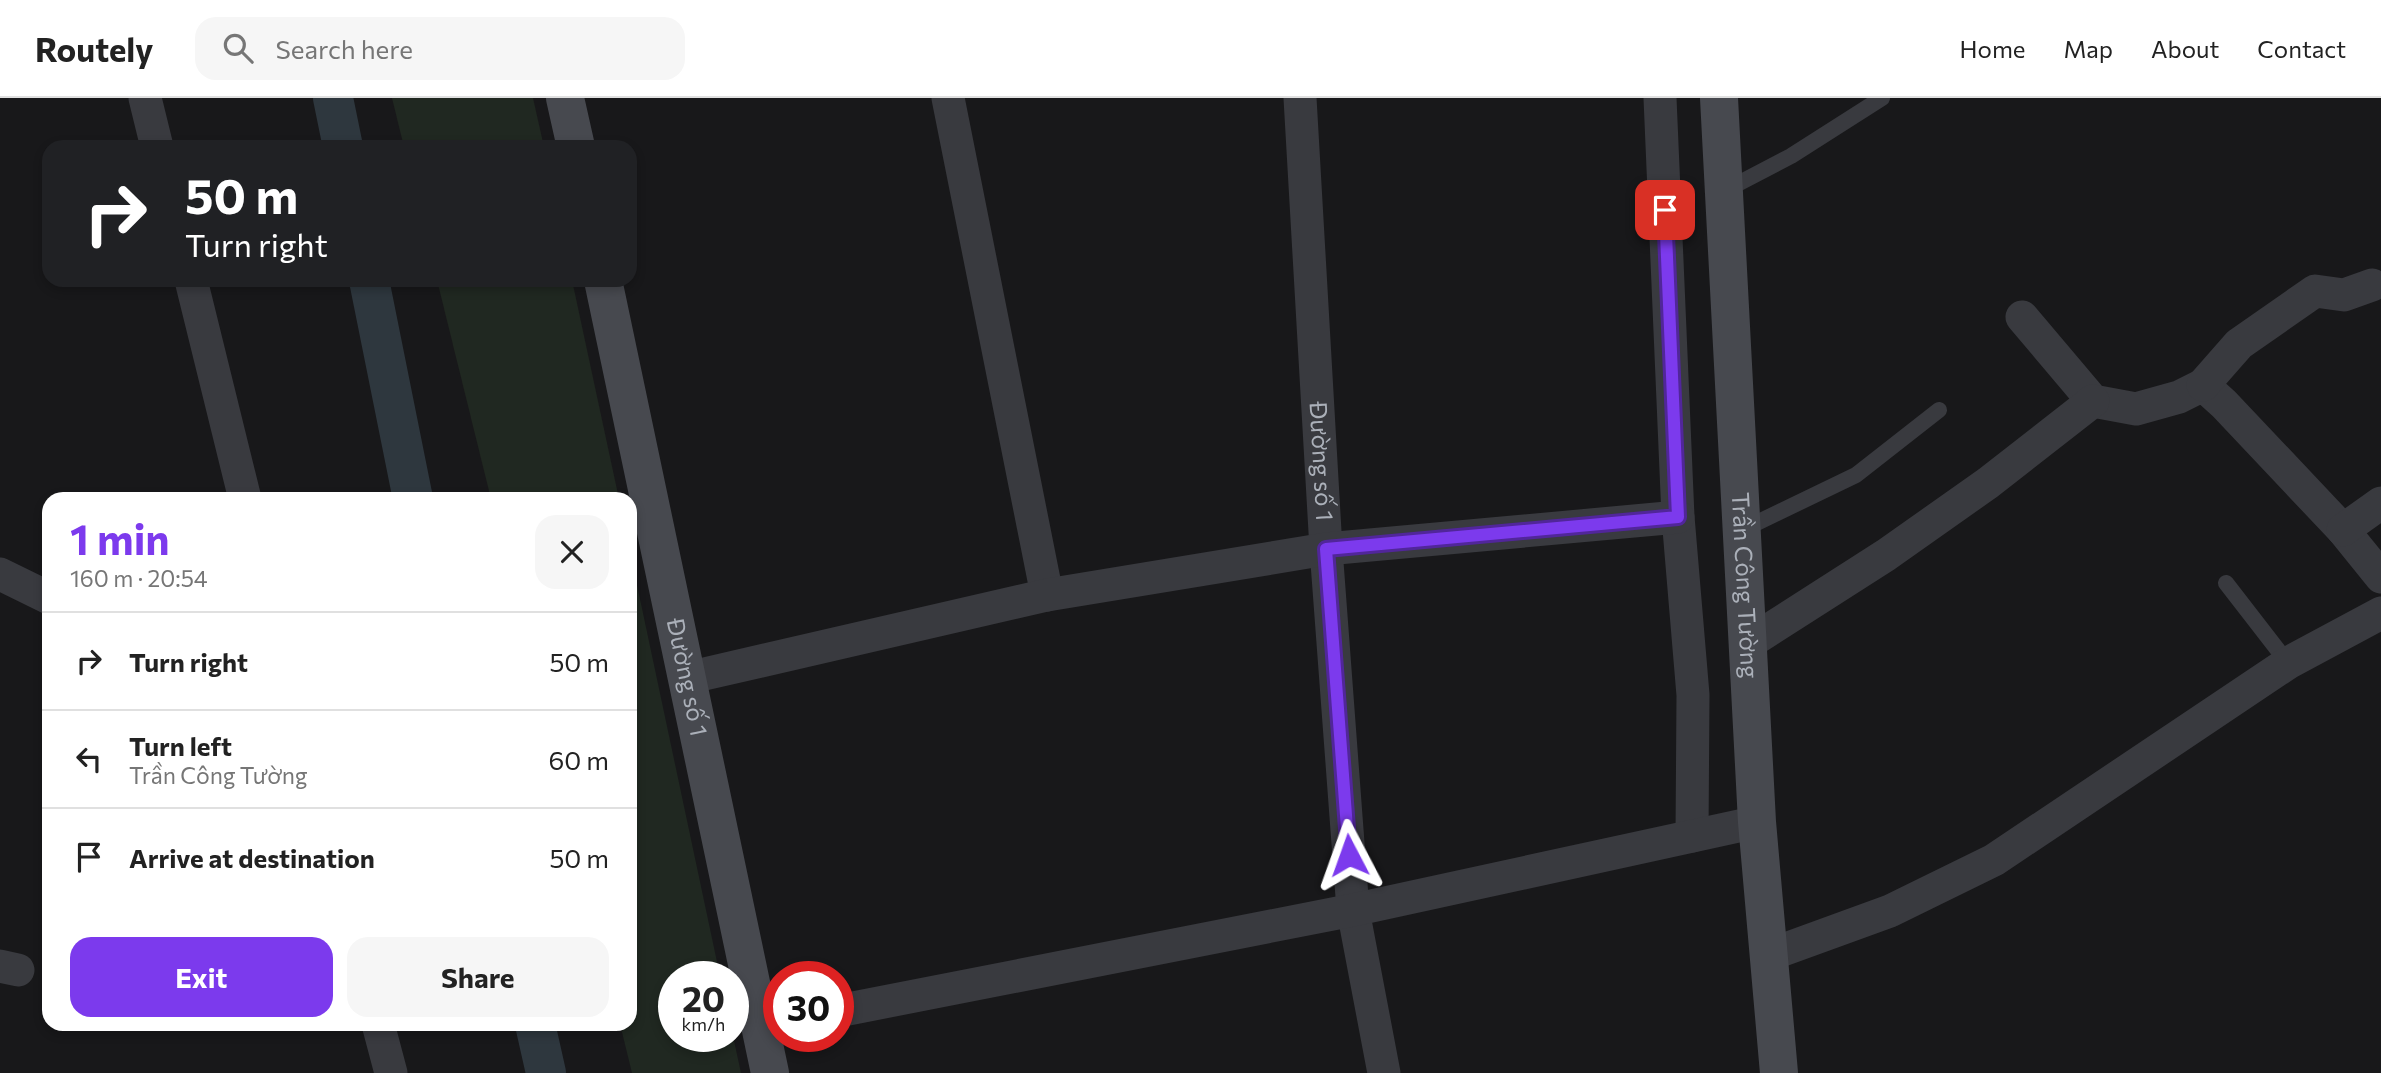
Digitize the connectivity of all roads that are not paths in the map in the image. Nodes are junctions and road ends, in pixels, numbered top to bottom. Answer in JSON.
{"nodes":[{"id":1,"x":145,"y":98,"type":"edge"},
{"id":2,"x":565,"y":98,"type":"edge"},
{"id":3,"x":948,"y":98,"type":"edge"},
{"id":4,"x":1300,"y":98,"type":"edge"},
{"id":5,"x":1660,"y":98,"type":"edge"},
{"id":6,"x":1719,"y":98,"type":"edge"},
{"id":7,"x":1881,"y":98,"type":"edge"},
{"id":8,"x":155,"y":140,"type":"edge"},
{"id":9,"x":574,"y":140,"type":"edge"},
{"id":10,"x":1724,"y":191,"type":"junction"},
{"id":11,"x":2372,"y":285,"type":"dead end"},
{"id":12,"x":193,"y":287,"type":"edge"},
{"id":13,"x":604,"y":287,"type":"edge"},
{"id":14,"x":2022,"y":317,"type":"dead end"},
{"id":15,"x":2203,"y":385,"type":"junction"},
{"id":16,"x":2093,"y":401,"type":"junction"},
{"id":17,"x":1939,"y":410,"type":"dead end"},
{"id":18,"x":243,"y":492,"type":"edge"},
{"id":19,"x":2381,"y":503,"type":"edge"},
{"id":20,"x":1678,"y":517,"type":"junction"},
{"id":21,"x":1742,"y":530,"type":"junction"},
{"id":22,"x":2343,"y":530,"type":"junction"},
{"id":23,"x":1326,"y":549,"type":"junction"},
{"id":24,"x":0,"y":573,"type":"edge"},
{"id":25,"x":2381,"y":577,"type":"edge"},
{"id":26,"x":2226,"y":583,"type":"dead end"},
{"id":27,"x":42,"y":594,"type":"edge"},
{"id":28,"x":1047,"y":595,"type":"junction"},
{"id":29,"x":2381,"y":613,"type":"edge"},
{"id":30,"x":1747,"y":644,"type":"junction"},
{"id":31,"x":2288,"y":663,"type":"junction"},
{"id":32,"x":687,"y":678,"type":"junction"},
{"id":33,"x":1757,"y":822,"type":"junction"},
{"id":34,"x":1692,"y":836,"type":"junction"},
{"id":35,"x":1353,"y":910,"type":"junction"},
{"id":36,"x":1769,"y":955,"type":"junction"},
{"id":37,"x":763,"y":995,"type":"edge"},
{"id":38,"x":854,"y":1008,"type":"edge"},
{"id":39,"x":381,"y":1031,"type":"edge"},
{"id":40,"x":771,"y":1052,"type":"edge"},
{"id":41,"x":391,"y":1073,"type":"edge"},
{"id":42,"x":771,"y":1073,"type":"edge"},
{"id":43,"x":1384,"y":1073,"type":"edge"},
{"id":44,"x":1779,"y":1073,"type":"edge"}],
"edges":[{"from":1,"to":8,"type":"street"},
{"from":2,"to":9,"type":"main road"},
{"from":3,"to":28,"type":"street"},
{"from":4,"to":23,"type":"street","name":"Đường số 1"},
{"from":5,"to":20,"type":"street"},
{"from":6,"to":10,"type":"main road","name":"Trần Công Tường"},
{"from":7,"to":10,"type":"lane"},
{"from":10,"to":21,"type":"main road","name":"Trần Công Tường"},
{"from":11,"to":15,"type":"street"},
{"from":12,"to":18,"type":"street"},
{"from":13,"to":32,"type":"main road","name":"Đường số 1"},
{"from":14,"to":16,"type":"street"},
{"from":15,"to":16,"type":"street"},
{"from":15,"to":22,"type":"street"},
{"from":16,"to":30,"type":"street"},
{"from":17,"to":21,"type":"lane"},
{"from":19,"to":22,"type":"street"},
{"from":20,"to":23,"type":"street"},
{"from":20,"to":34,"type":"street"},
{"from":21,"to":30,"type":"main road","name":"Trần Công Tường"},
{"from":22,"to":25,"type":"street"},
{"from":23,"to":28,"type":"street"},
{"from":23,"to":35,"type":"street","name":"Đường số 1"},
{"from":24,"to":27,"type":"street"},
{"from":26,"to":31,"type":"lane"},
{"from":28,"to":32,"type":"street"},
{"from":29,"to":31,"type":"street"},
{"from":30,"to":33,"type":"main road","name":"Trần Công Tường"},
{"from":31,"to":36,"type":"street"},
{"from":32,"to":37,"type":"main road","name":"Đường số 1"},
{"from":33,"to":34,"type":"street"},
{"from":33,"to":36,"type":"main road","name":"Trần Công Tường"},
{"from":34,"to":35,"type":"street"},
{"from":35,"to":38,"type":"street"},
{"from":35,"to":43,"type":"street","name":"Đường số 1"},
{"from":36,"to":44,"type":"main road","name":"Trần Công Tường"},
{"from":39,"to":41,"type":"street"},
{"from":40,"to":42,"type":"main road","name":"Đường số 1"}]}
